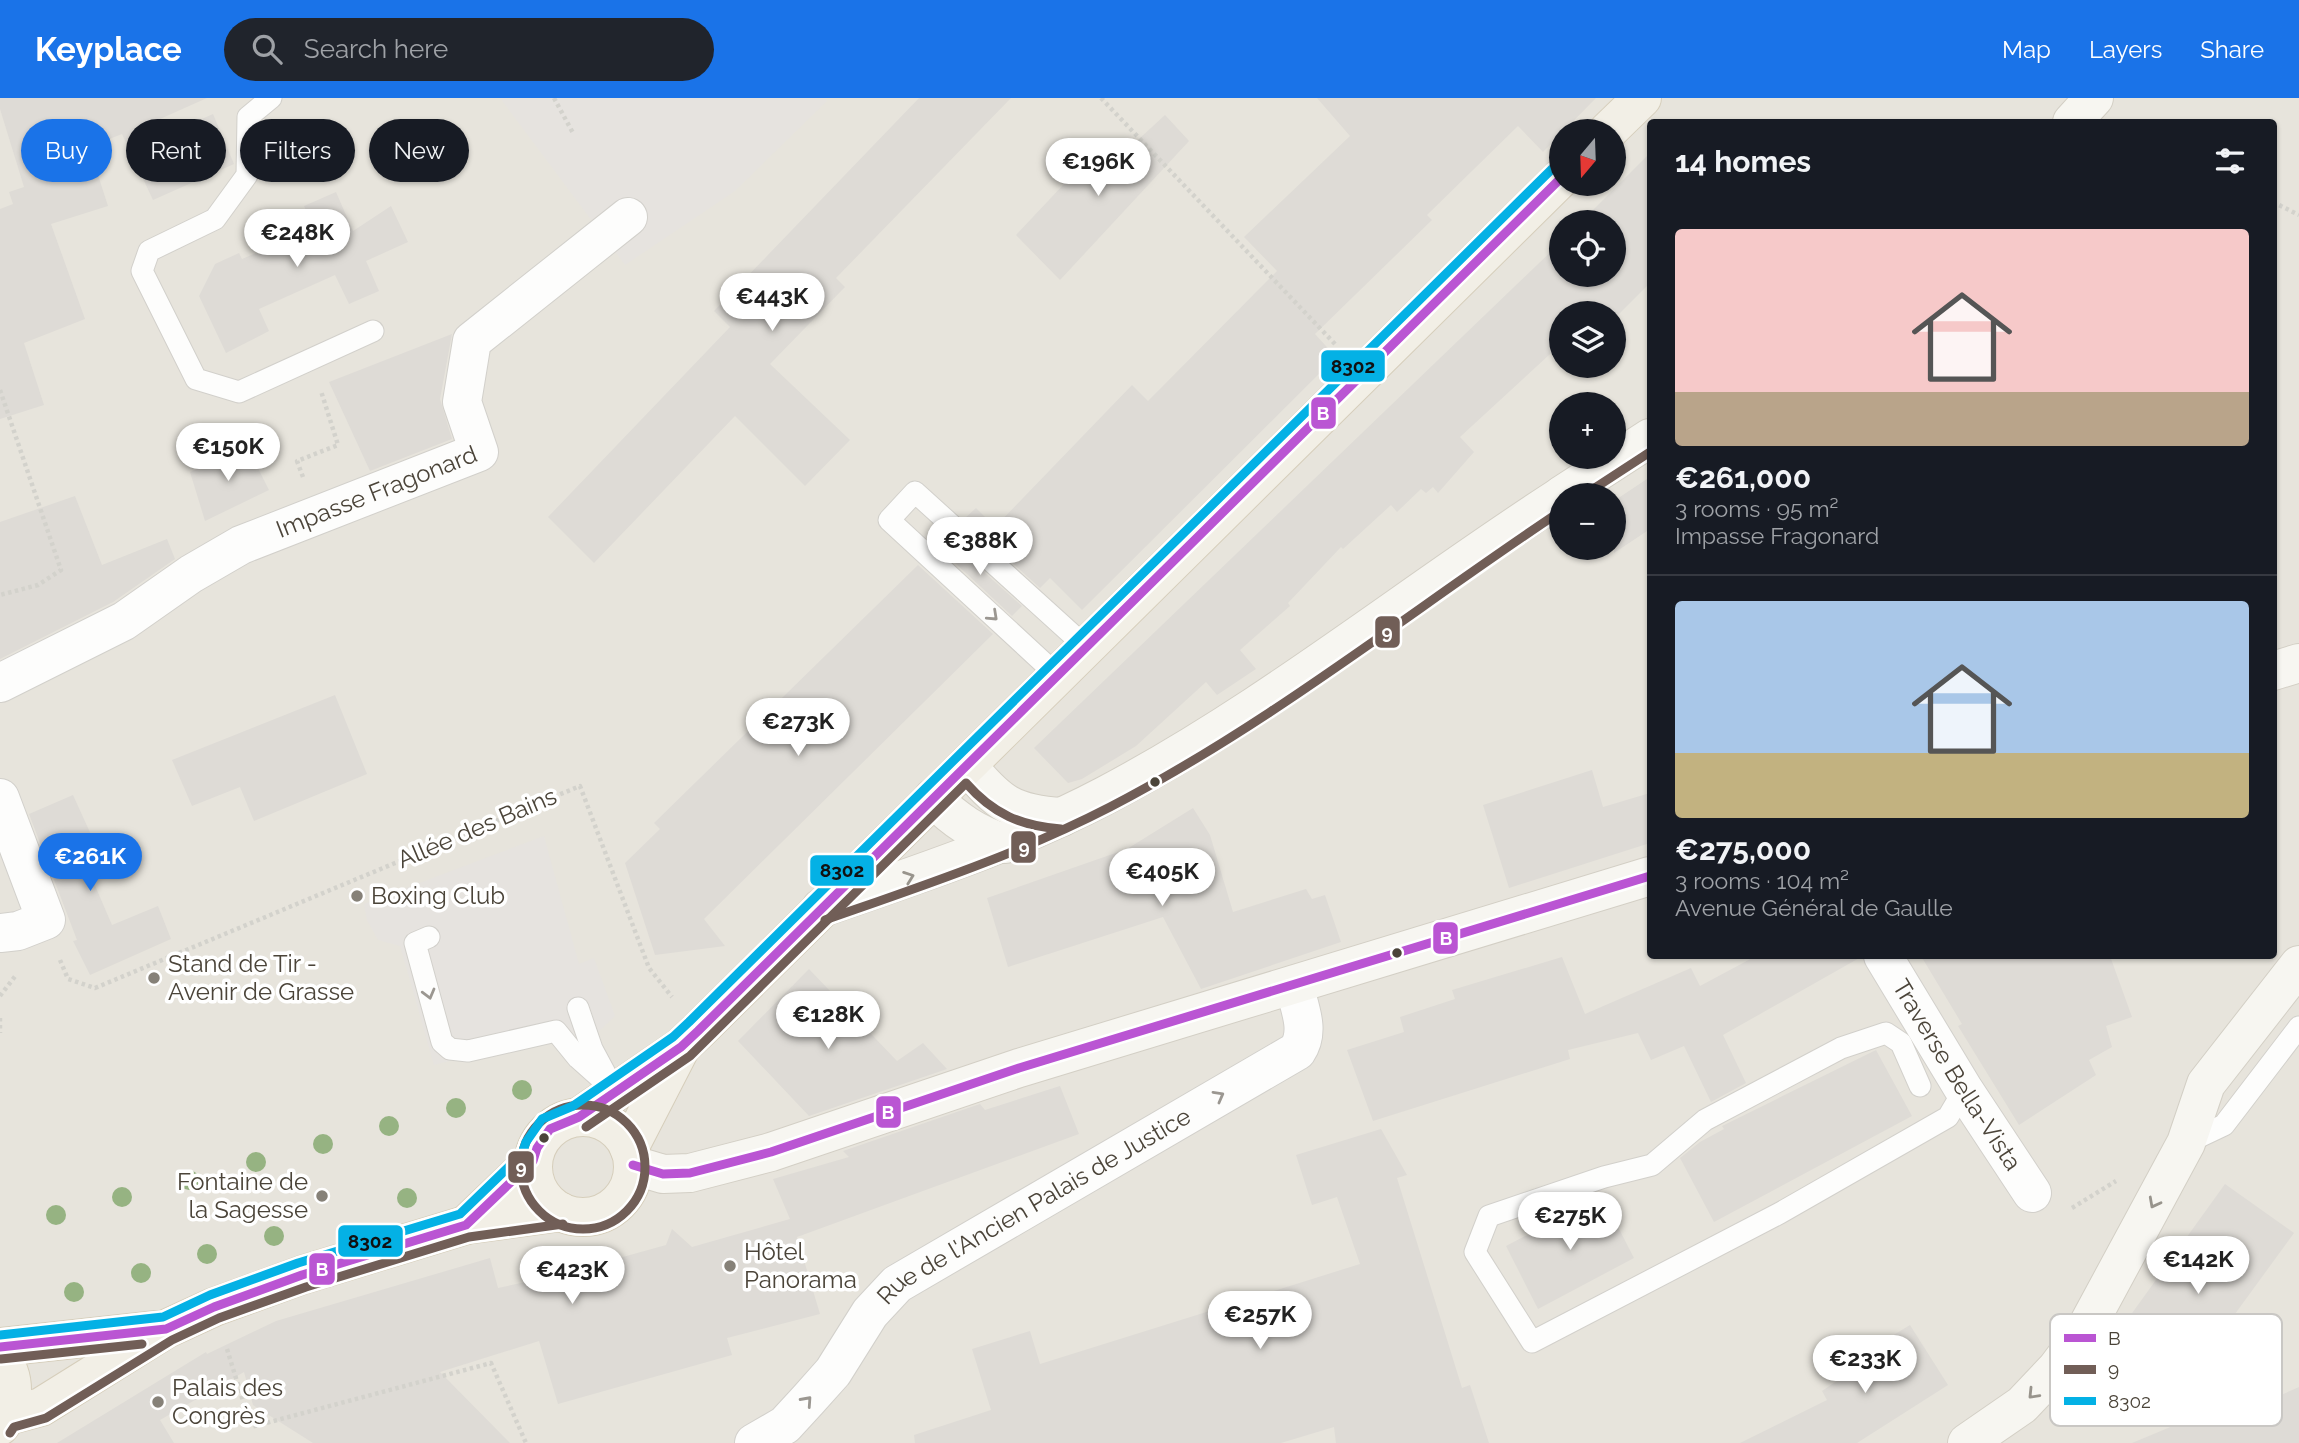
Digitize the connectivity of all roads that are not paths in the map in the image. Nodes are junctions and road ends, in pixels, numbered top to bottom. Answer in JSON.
{"nodes":[{"id":1,"x":271,"y":98,"type":"edge"},
{"id":2,"x":1642,"y":98,"type":"edge"},
{"id":3,"x":2094,"y":98,"type":"edge"},
{"id":4,"x":1620,"y":119,"type":"edge"},
{"id":5,"x":2075,"y":119,"type":"edge"},
{"id":6,"x":1549,"y":190,"type":"edge"},
{"id":7,"x":628,"y":218,"type":"dead end"},
{"id":8,"x":373,"y":331,"type":"dead end"},
{"id":9,"x":1647,"y":440,"type":"edge"},
{"id":10,"x":1580,"y":483,"type":"edge"},
{"id":11,"x":1549,"y":503,"type":"edge"},
{"id":12,"x":1086,"y":647,"type":"junction"},
{"id":13,"x":2299,"y":663,"type":"edge"},
{"id":14,"x":2277,"y":670,"type":"edge"},
{"id":15,"x":1058,"y":676,"type":"junction"},
{"id":16,"x":0,"y":683,"type":"edge"},
{"id":17,"x":967,"y":765,"type":"junction"},
{"id":18,"x":0,"y":798,"type":"edge"},
{"id":19,"x":933,"y":798,"type":"junction"},
{"id":20,"x":1062,"y":817,"type":"junction"},
{"id":21,"x":1005,"y":844,"type":"junction"},
{"id":22,"x":1647,"y":877,"type":"edge"},
{"id":23,"x":821,"y":908,"type":"junction"},
{"id":24,"x":0,"y":933,"type":"edge"},
{"id":25,"x":429,"y":937,"type":"dead end"},
{"id":26,"x":1885,"y":959,"type":"edge"},
{"id":27,"x":2299,"y":964,"type":"edge"},
{"id":28,"x":1294,"y":985,"type":"junction"},
{"id":29,"x":578,"y":1008,"type":"dead end"},
{"id":30,"x":2299,"y":1027,"type":"edge"},
{"id":31,"x":681,"y":1048,"type":"junction"},
{"id":32,"x":1920,"y":1086,"type":"dead end"},
{"id":33,"x":1964,"y":1090,"type":"junction"},
{"id":34,"x":615,"y":1091,"type":"junction"},
{"id":35,"x":579,"y":1117,"type":"junction"},
{"id":36,"x":2186,"y":1143,"type":"junction"},
{"id":37,"x":631,"y":1156,"type":"junction"},
{"id":38,"x":533,"y":1161,"type":"junction"},
{"id":39,"x":2032,"y":1193,"type":"road end"},
{"id":40,"x":561,"y":1212,"type":"junction"},
{"id":41,"x":466,"y":1225,"type":"junction"},
{"id":42,"x":2094,"y":1314,"type":"edge"},
{"id":43,"x":166,"y":1329,"type":"junction"},
{"id":44,"x":0,"y":1347,"type":"edge"},
{"id":45,"x":0,"y":1357,"type":"edge"},
{"id":46,"x":2050,"y":1375,"type":"edge"},
{"id":47,"x":4,"y":1421,"type":"edge"},
{"id":48,"x":754,"y":1443,"type":"edge"},
{"id":49,"x":1967,"y":1443,"type":"edge"}],
"edges":[{"from":1,"to":8,"type":"lane"},
{"from":2,"to":4,"type":"main road"},
{"from":3,"to":5,"type":"main road"},
{"from":6,"to":12,"type":"main road"},
{"from":7,"to":16,"type":"street","name":"Impasse Fragonard"},
{"from":9,"to":10,"type":"main road"},
{"from":11,"to":20,"type":"main road"},
{"from":12,"to":15,"type":"main road"},
{"from":12,"to":15,"type":"lane","one_way":true},
{"from":13,"to":14,"type":"main road"},
{"from":15,"to":17,"type":"main road"},
{"from":17,"to":19,"type":"main road"},
{"from":17,"to":20,"type":"main road"},
{"from":18,"to":24,"type":"street"},
{"from":19,"to":21,"type":"main road"},
{"from":19,"to":23,"type":"main road"},
{"from":20,"to":21,"type":"main road"},
{"from":23,"to":21,"type":"main road","one_way":true},
{"from":22,"to":28,"type":"main road"},
{"from":23,"to":31,"type":"main road"},
{"from":25,"to":34,"type":"lane","one_way":true},
{"from":26,"to":33,"type":"street","name":"Traverse Bella-Vista"},
{"from":27,"to":36,"type":"main road"},
{"from":28,"to":37,"type":"main road"},
{"from":48,"to":28,"type":"street","name":"Rue de l'Ancien Palais de Justice","one_way":true},
{"from":29,"to":34,"type":"lane"},
{"from":30,"to":36,"type":"lane"},
{"from":31,"to":34,"type":"main road"},
{"from":31,"to":37,"type":"main road"},
{"from":32,"to":33,"type":"lane"},
{"from":33,"to":39,"type":"street","name":"Traverse Bella-Vista"},
{"from":34,"to":35,"type":"main road"},
{"from":35,"to":37,"type":"main road"},
{"from":35,"to":38,"type":"main road"},
{"from":36,"to":42,"type":"main road","one_way":true},
{"from":37,"to":40,"type":"main road"},
{"from":38,"to":40,"type":"main road"},
{"from":38,"to":41,"type":"main road"},
{"from":40,"to":41,"type":"main road"},
{"from":41,"to":43,"type":"main road"},
{"from":43,"to":44,"type":"main road"},
{"from":43,"to":47,"type":"main road"},
{"from":45,"to":47,"type":"main road"},
{"from":46,"to":49,"type":"main road","one_way":true}]}
